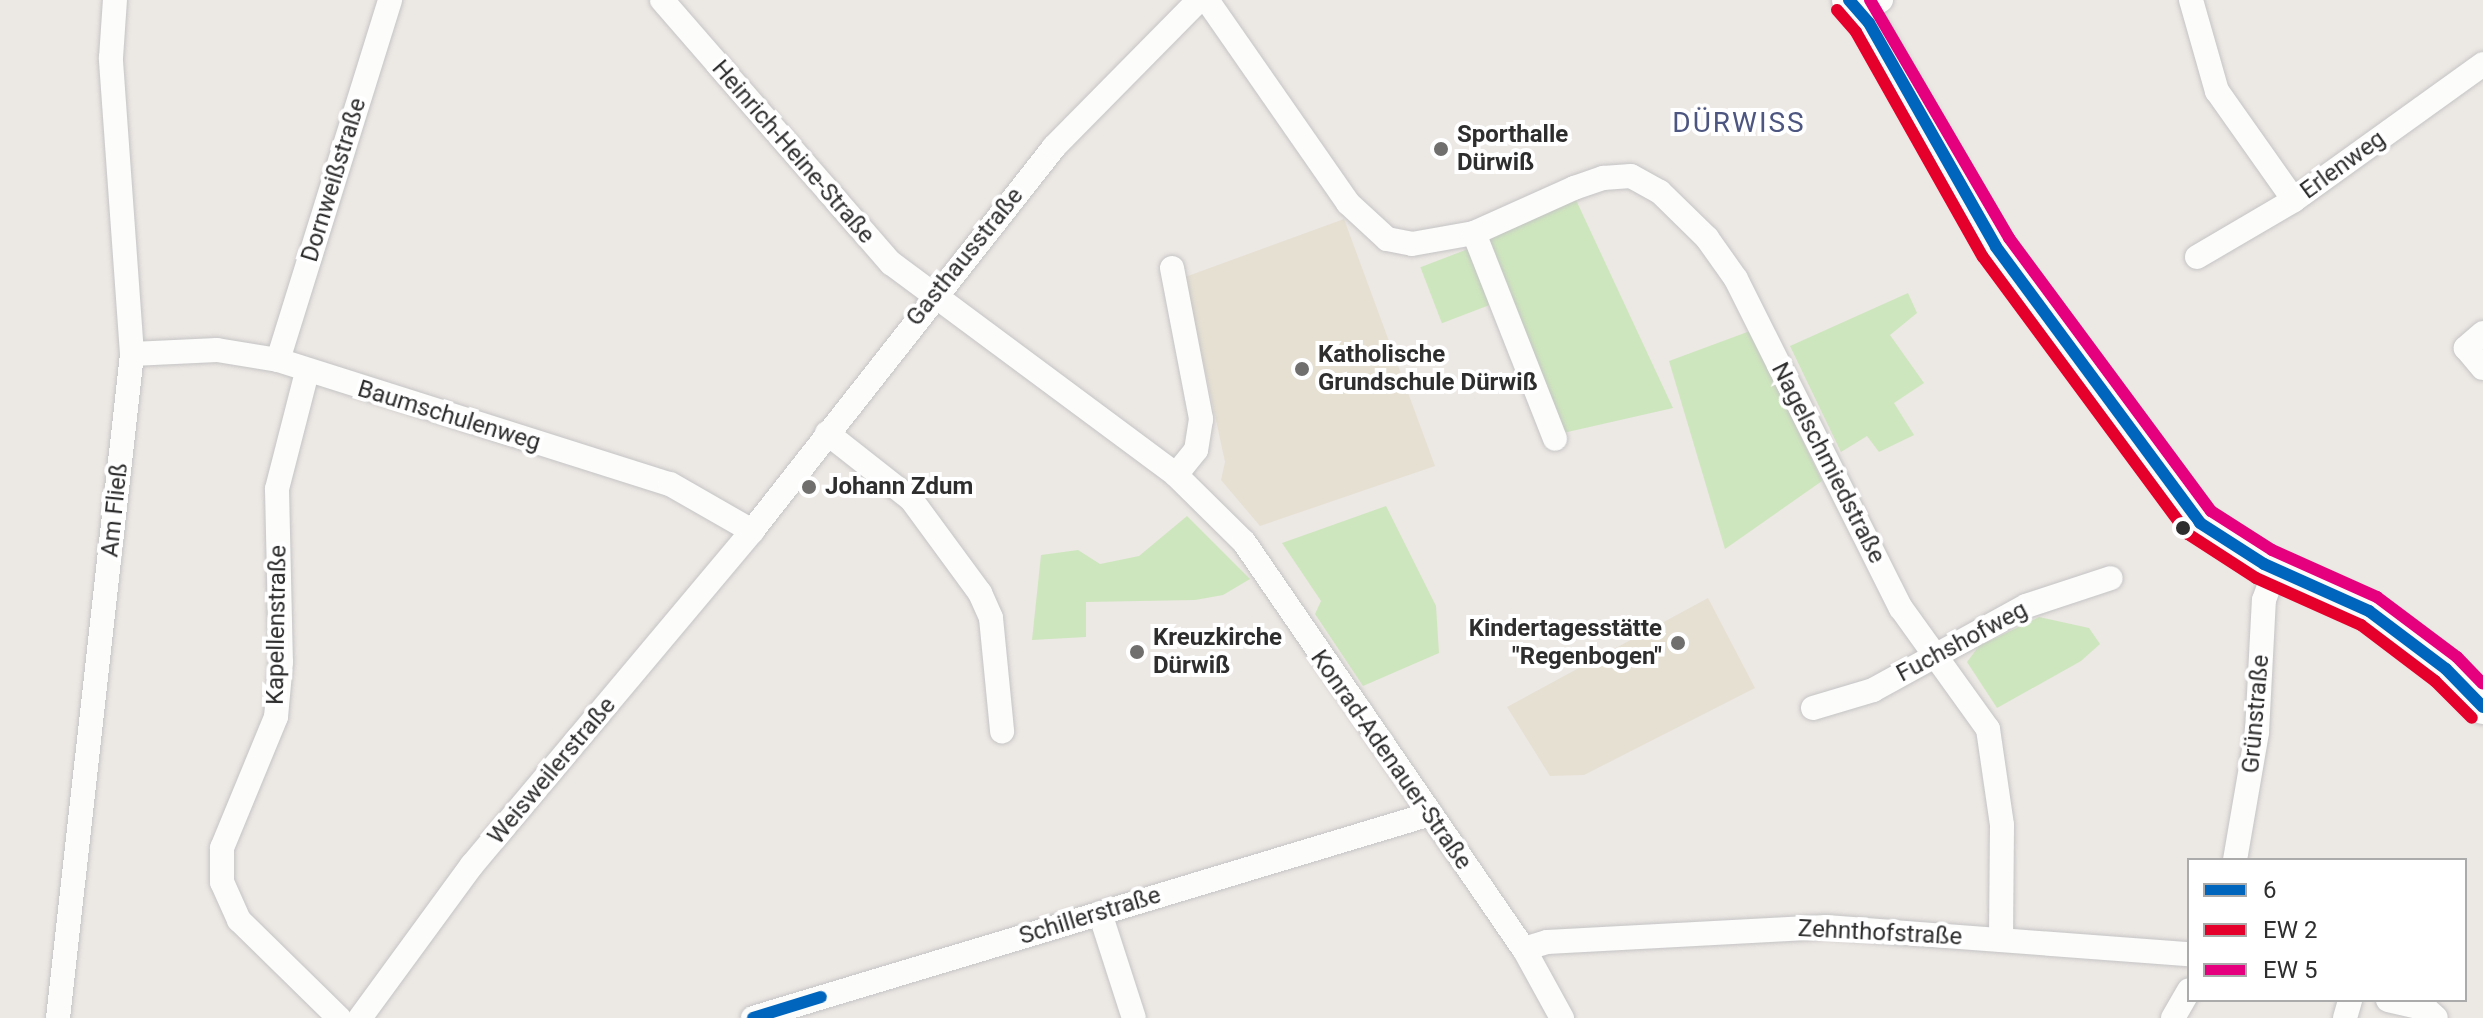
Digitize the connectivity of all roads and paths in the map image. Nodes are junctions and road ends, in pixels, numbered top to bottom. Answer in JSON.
{"nodes":[{"id":1,"x":115,"y":0,"type":"edge"},
{"id":2,"x":390,"y":0,"type":"edge"},
{"id":3,"x":662,"y":0,"type":"edge"},
{"id":4,"x":1199,"y":0,"type":"edge"},
{"id":5,"x":1207,"y":0,"type":"edge"},
{"id":6,"x":2191,"y":0,"type":"edge"},
{"id":7,"x":1864,"y":4,"type":"edge"},
{"id":8,"x":2483,"y":64,"type":"edge"},
{"id":9,"x":2294,"y":200,"type":"junction"},
{"id":10,"x":1474,"y":233,"type":"junction"},
{"id":11,"x":2197,"y":257,"type":"dead end"},
{"id":12,"x":1172,"y":268,"type":"dead end"},
{"id":13,"x":933,"y":295,"type":"junction"},
{"id":14,"x":2483,"y":333,"type":"edge"},
{"id":15,"x":132,"y":354,"type":"junction"},
{"id":16,"x":278,"y":360,"type":"junction"},
{"id":17,"x":2483,"y":368,"type":"edge"},
{"id":18,"x":307,"y":372,"type":"junction"},
{"id":19,"x":827,"y":433,"type":"junction"},
{"id":20,"x":1555,"y":439,"type":"dead end"},
{"id":21,"x":1176,"y":475,"type":"junction"},
{"id":22,"x":752,"y":531,"type":"junction"},
{"id":23,"x":2275,"y":569,"type":"junction"},
{"id":24,"x":2111,"y":578,"type":"dead end"},
{"id":25,"x":1932,"y":656,"type":"junction"},
{"id":26,"x":2483,"y":707,"type":"edge"},
{"id":27,"x":1813,"y":708,"type":"dead end"},
{"id":28,"x":1002,"y":731,"type":"dead end"},
{"id":29,"x":1427,"y":815,"type":"junction"},
{"id":30,"x":2235,"y":858,"type":"edge"},
{"id":31,"x":1100,"y":913,"type":"junction"},
{"id":32,"x":2001,"y":940,"type":"junction"},
{"id":33,"x":1524,"y":949,"type":"junction"},
{"id":34,"x":2187,"y":954,"type":"edge"},
{"id":35,"x":2187,"y":994,"type":"edge"},
{"id":36,"x":2396,"y":1002,"type":"edge"},
{"id":37,"x":825,"y":1007,"type":"edge"},
{"id":38,"x":58,"y":1018,"type":"edge"},
{"id":39,"x":339,"y":1018,"type":"edge"},
{"id":40,"x":360,"y":1018,"type":"edge"},
{"id":41,"x":753,"y":1018,"type":"edge"},
{"id":42,"x":1134,"y":1018,"type":"edge"},
{"id":43,"x":1562,"y":1018,"type":"edge"},
{"id":44,"x":2173,"y":1018,"type":"edge"},
{"id":45,"x":2436,"y":1018,"type":"edge"}],
"edges":[{"from":1,"to":15,"type":"street","name":"Am Fließ"},
{"from":2,"to":16,"type":"street","name":"Dornweißstraße"},
{"from":3,"to":13,"type":"street","name":"Heinrich-Heine-Straße"},
{"from":4,"to":13,"type":"street","name":"Gasthausstraße"},
{"from":5,"to":10,"type":"street","name":"Nagelschmiedstraße"},
{"from":6,"to":9,"type":"street"},
{"from":7,"to":23,"type":"street"},
{"from":8,"to":9,"type":"street","name":"Erlenweg"},
{"from":9,"to":11,"type":"street","name":"Erlenweg"},
{"from":10,"to":20,"type":"street"},
{"from":10,"to":25,"type":"street","name":"Nagelschmiedstraße"},
{"from":12,"to":21,"type":"street"},
{"from":13,"to":19,"type":"street","name":"Gasthausstraße"},
{"from":13,"to":21,"type":"street","name":"Konrad-Adenauer-Straße"},
{"from":14,"to":17,"type":"street"},
{"from":15,"to":16,"type":"street","name":"Baumschulenweg"},
{"from":15,"to":38,"type":"street","name":"Am Fließ"},
{"from":16,"to":18,"type":"street","name":"Baumschulenweg"},
{"from":18,"to":22,"type":"street","name":"Baumschulenweg"},
{"from":18,"to":39,"type":"street","name":"Kapellenstraße"},
{"from":19,"to":22,"type":"street","name":"Gasthausstraße"},
{"from":19,"to":28,"type":"street"},
{"from":21,"to":29,"type":"street","name":"Konrad-Adenauer-Straße"},
{"from":22,"to":40,"type":"street","name":"Weisweilerstraße"},
{"from":23,"to":26,"type":"street"},
{"from":23,"to":30,"type":"street","name":"Grünstraße"},
{"from":24,"to":25,"type":"street","name":"Fuchshofweg"},
{"from":25,"to":27,"type":"street","name":"Fuchshofweg"},
{"from":25,"to":32,"type":"street","name":"Nagelschmiedstraße"},
{"from":29,"to":31,"type":"street","name":"Schillerstraße"},
{"from":29,"to":33,"type":"street","name":"Konrad-Adenauer-Straße"},
{"from":31,"to":37,"type":"street","name":"Schillerstraße"},
{"from":31,"to":42,"type":"street"},
{"from":32,"to":33,"type":"street","name":"Zehnthofstraße"},
{"from":32,"to":34,"type":"street","name":"Zehnthofstraße"},
{"from":33,"to":43,"type":"street","name":"Konrad-Adenauer-Straße"},
{"from":35,"to":44,"type":"street"},
{"from":36,"to":45,"type":"street"},
{"from":37,"to":41,"type":"street","name":"Schillerstraße"}]}
